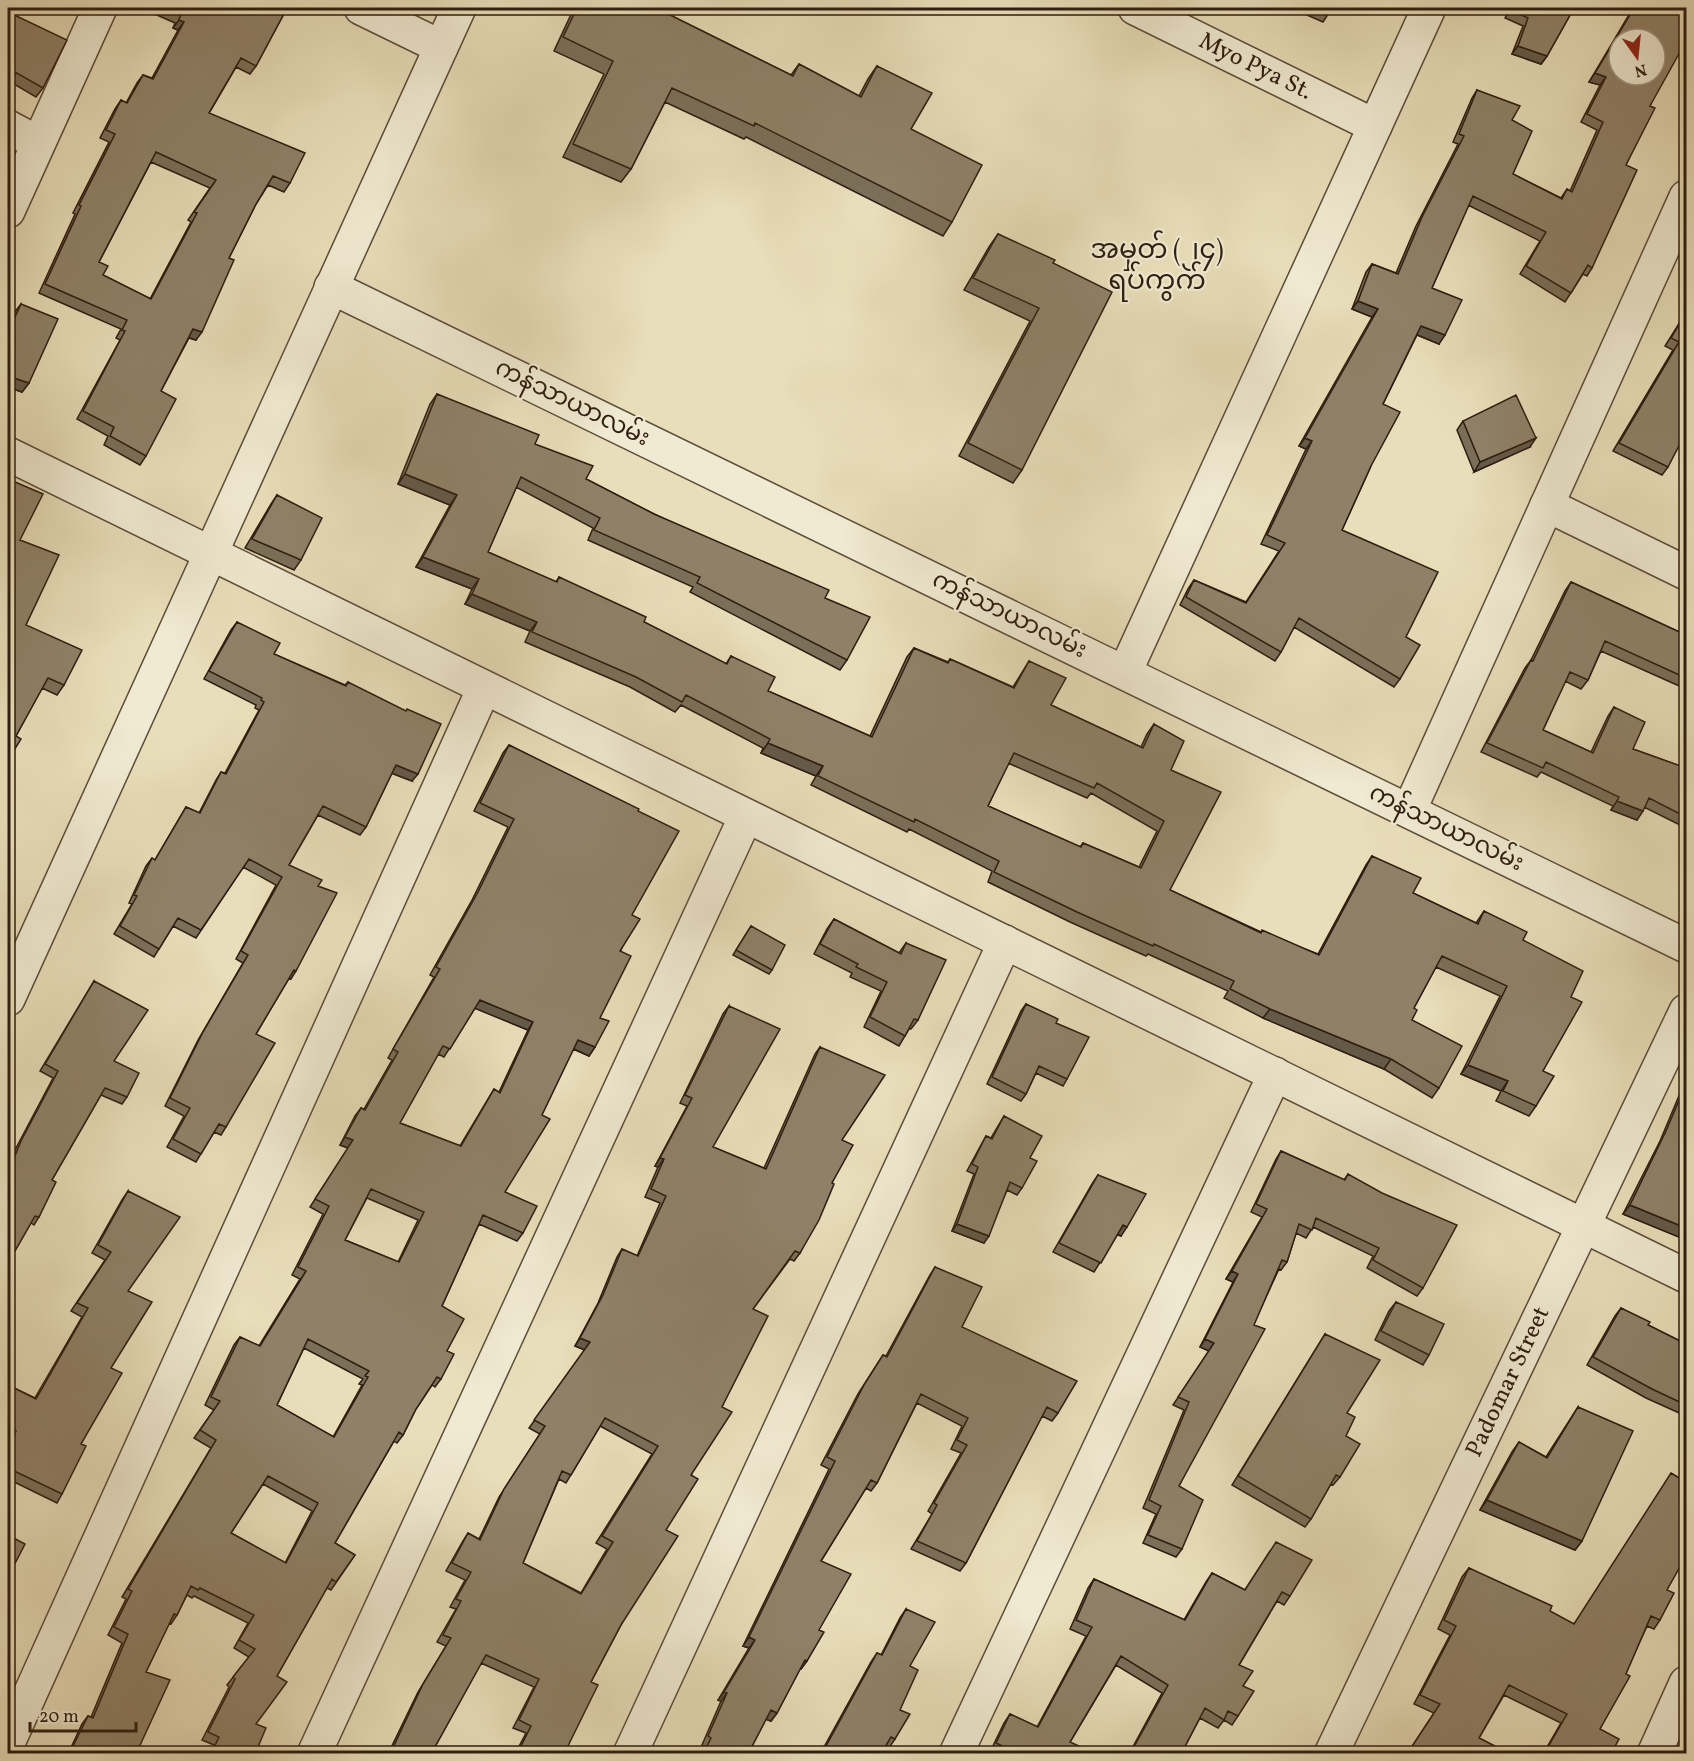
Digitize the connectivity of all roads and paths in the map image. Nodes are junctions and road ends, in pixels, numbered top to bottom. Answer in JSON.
{"nodes":[{"id":1,"x":100,"y":8,"type":"edge"},
{"id":2,"x":361,"y":8,"type":"edge"},
{"id":3,"x":459,"y":8,"type":"edge"},
{"id":4,"x":1135,"y":8,"type":"edge"},
{"id":5,"x":1429,"y":8,"type":"edge"},
{"id":6,"x":441,"y":47,"type":"junction"},
{"id":7,"x":1375,"y":126,"type":"junction"},
{"id":8,"x":8,"y":128,"type":"edge"},
{"id":9,"x":39,"y":143,"type":"junction"},
{"id":10,"x":1686,"y":197,"type":"edge"},
{"id":11,"x":8,"y":211,"type":"edge"},
{"id":12,"x":1676,"y":248,"type":"edge"},
{"id":13,"x":331,"y":286,"type":"junction"},
{"id":14,"x":8,"y":454,"type":"edge"},
{"id":15,"x":1547,"y":505,"type":"junction"},
{"id":16,"x":211,"y":554,"type":"junction"},
{"id":17,"x":1686,"y":573,"type":"edge"},
{"id":18,"x":1125,"y":672,"type":"junction"},
{"id":19,"x":484,"y":687,"type":"junction"},
{"id":20,"x":1409,"y":811,"type":"junction"},
{"id":21,"x":746,"y":816,"type":"junction"},
{"id":22,"x":1005,"y":942,"type":"junction"},
{"id":23,"x":1686,"y":946,"type":"edge"},
{"id":24,"x":8,"y":999,"type":"edge"},
{"id":25,"x":1686,"y":1011,"type":"edge"},
{"id":26,"x":1275,"y":1074,"type":"junction"},
{"id":27,"x":1584,"y":1226,"type":"junction"},
{"id":28,"x":1686,"y":1276,"type":"edge"},
{"id":29,"x":1686,"y":1683,"type":"edge"},
{"id":30,"x":8,"y":1743,"type":"edge"},
{"id":31,"x":314,"y":1754,"type":"edge"},
{"id":32,"x":630,"y":1754,"type":"edge"},
{"id":33,"x":956,"y":1754,"type":"edge"},
{"id":34,"x":1331,"y":1754,"type":"edge"},
{"id":35,"x":1654,"y":1754,"type":"edge"}],
"edges":[{"from":1,"to":9,"type":"street"},
{"from":2,"to":6,"type":"street"},
{"from":3,"to":6,"type":"street"},
{"from":4,"to":7,"type":"street","name":"Myo Pya St."},
{"from":5,"to":7,"type":"street"},
{"from":6,"to":13,"type":"street"},
{"from":7,"to":18,"type":"street"},
{"from":8,"to":9,"type":"street"},
{"from":9,"to":11,"type":"street"},
{"from":10,"to":12,"type":"street"},
{"from":12,"to":15,"type":"street"},
{"from":13,"to":16,"type":"street"},
{"from":13,"to":18,"type":"street","name":"ကန်သာယာလမ်း"},
{"from":14,"to":16,"type":"street"},
{"from":15,"to":17,"type":"street"},
{"from":15,"to":20,"type":"street"},
{"from":16,"to":19,"type":"street"},
{"from":16,"to":24,"type":"street"},
{"from":18,"to":20,"type":"street","name":"ကန်သာယာလမ်း"},
{"from":19,"to":21,"type":"street"},
{"from":19,"to":30,"type":"street"},
{"from":20,"to":23,"type":"street","name":"ကန်သာယာလမ်း"},
{"from":21,"to":22,"type":"street"},
{"from":21,"to":31,"type":"street"},
{"from":22,"to":26,"type":"street"},
{"from":22,"to":32,"type":"street"},
{"from":25,"to":27,"type":"street","name":"Padomar Street"},
{"from":26,"to":27,"type":"street"},
{"from":26,"to":33,"type":"street"},
{"from":27,"to":28,"type":"street"},
{"from":27,"to":34,"type":"street","name":"Padomar Street"},
{"from":29,"to":35,"type":"street"}]}
